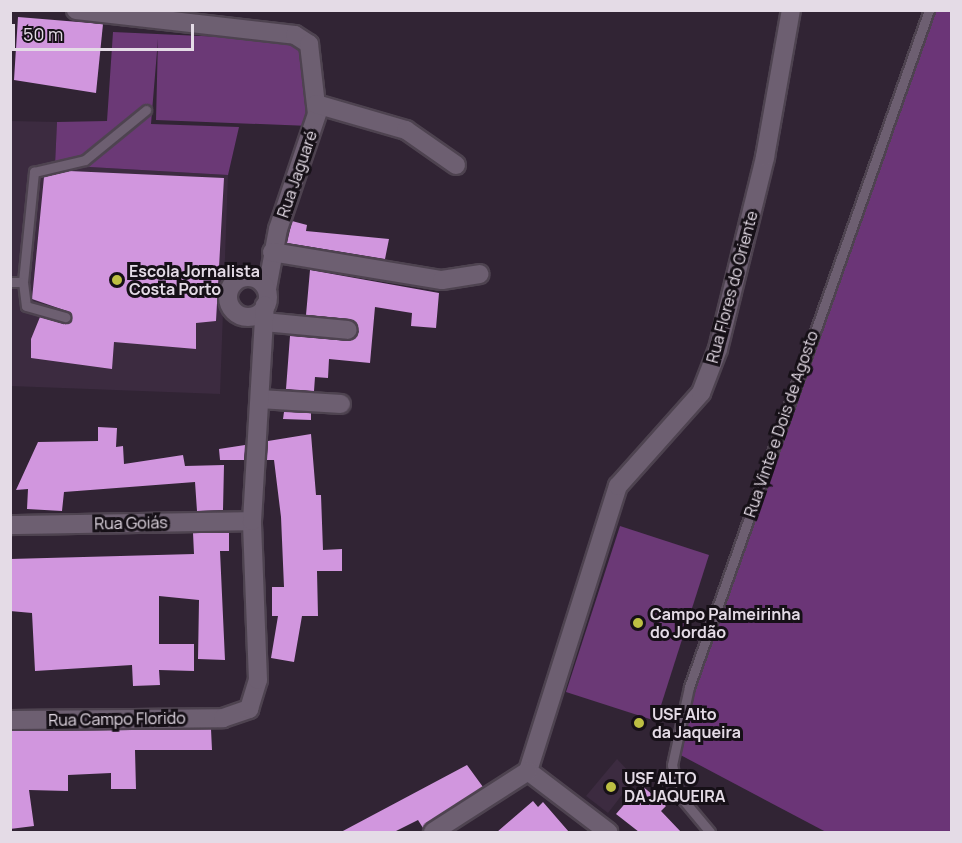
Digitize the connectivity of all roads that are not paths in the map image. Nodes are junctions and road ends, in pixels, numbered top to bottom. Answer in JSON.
{"nodes":[{"id":1,"x":76,"y":10,"type":"edge"},
{"id":2,"x":791,"y":10,"type":"edge"},
{"id":3,"x":929,"y":10,"type":"edge"},
{"id":4,"x":316,"y":104,"type":"junction"},
{"id":5,"x":146,"y":110,"type":"dead end"},
{"id":6,"x":456,"y":165,"type":"dead end"},
{"id":7,"x":272,"y":252,"type":"junction"},
{"id":8,"x":480,"y":274,"type":"dead end"},
{"id":9,"x":10,"y":282,"type":"edge"},
{"id":10,"x":23,"y":282,"type":"junction"},
{"id":11,"x":265,"y":305,"type":"junction"},
{"id":12,"x":65,"y":317,"type":"dead end"},
{"id":13,"x":348,"y":330,"type":"dead end"},
{"id":14,"x":260,"y":399,"type":"junction"},
{"id":15,"x":341,"y":404,"type":"dead end"},
{"id":16,"x":252,"y":521,"type":"junction"},
{"id":17,"x":10,"y":525,"type":"edge"},
{"id":18,"x":223,"y":718,"type":"joint"},
{"id":19,"x":10,"y":720,"type":"edge"},
{"id":20,"x":528,"y":771,"type":"junction"},
{"id":21,"x":433,"y":832,"type":"edge"},
{"id":22,"x":609,"y":832,"type":"edge"},
{"id":23,"x":710,"y":832,"type":"edge"}],
"edges":[{"from":1,"to":4,"type":"street","name":"Rua Jaguaré"},
{"from":2,"to":20,"type":"street","name":"Rua Flores do Oriente"},
{"from":3,"to":23,"type":"lane","name":"Rua Vinte e Dois de Agosto"},
{"from":4,"to":6,"type":"street"},
{"from":4,"to":7,"type":"street","name":"Rua Jaguaré"},
{"from":5,"to":10,"type":"lane"},
{"from":7,"to":8,"type":"street"},
{"from":7,"to":11,"type":"street","name":"Rua Jaguaré"},
{"from":9,"to":10,"type":"lane"},
{"from":10,"to":12,"type":"lane"},
{"from":11,"to":13,"type":"street"},
{"from":11,"to":14,"type":"street","name":"Rua Jaguaré"},
{"from":14,"to":15,"type":"street"},
{"from":14,"to":16,"type":"street","name":"Rua Jaguaré"},
{"from":16,"to":17,"type":"street","name":"Rua Goiás"},
{"from":16,"to":18,"type":"street","name":"Rua Jaguaré"},
{"from":18,"to":19,"type":"street","name":"Rua Campo Florido"},
{"from":20,"to":21,"type":"street"},
{"from":20,"to":22,"type":"street"}]}
